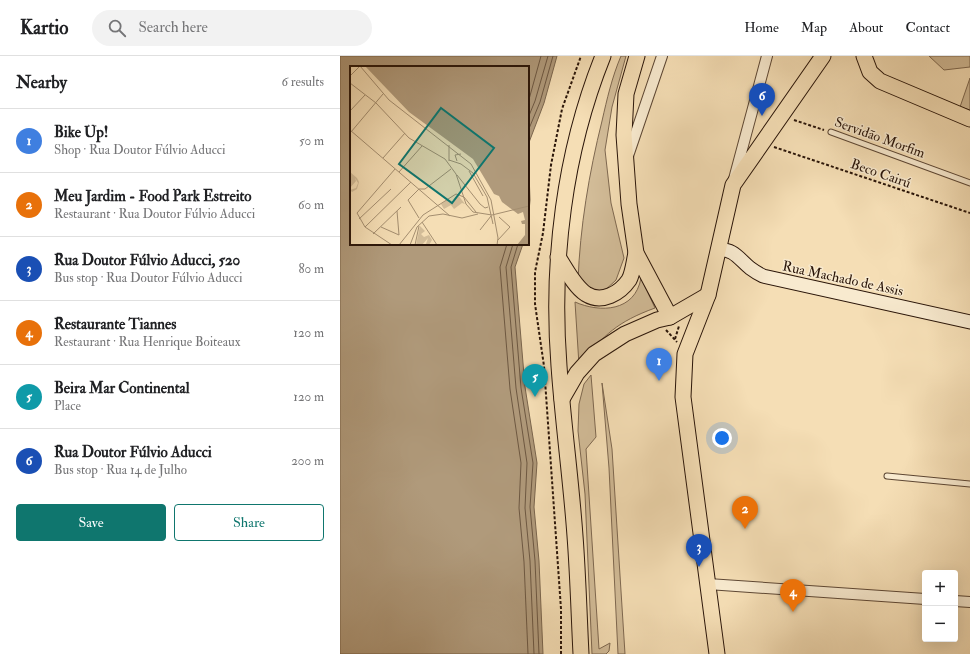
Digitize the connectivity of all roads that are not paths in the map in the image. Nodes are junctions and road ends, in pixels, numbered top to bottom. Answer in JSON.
{"nodes":[{"id":1,"x":603,"y":56,"type":"edge"},
{"id":2,"x":637,"y":56,"type":"edge"},
{"id":3,"x":662,"y":56,"type":"edge"},
{"id":4,"x":767,"y":56,"type":"edge"},
{"id":5,"x":823,"y":56,"type":"edge"},
{"id":6,"x":864,"y":56,"type":"edge"},
{"id":7,"x":970,"y":119,"type":"edge"},
{"id":8,"x":831,"y":132,"type":"road end"},
{"id":9,"x":625,"y":165,"type":"junction"},
{"id":10,"x":970,"y":183,"type":"edge"},
{"id":11,"x":733,"y":185,"type":"junction"},
{"id":12,"x":718,"y":250,"type":"junction"},
{"id":13,"x":636,"y":253,"type":"junction"},
{"id":14,"x":558,"y":257,"type":"junction"},
{"id":15,"x":708,"y":295,"type":"junction"},
{"id":16,"x":670,"y":317,"type":"junction"},
{"id":17,"x":970,"y":322,"type":"edge"},
{"id":18,"x":562,"y":399,"type":"junction"},
{"id":19,"x":887,"y":476,"type":"dead end"},
{"id":20,"x":970,"y":484,"type":"edge"},
{"id":21,"x":708,"y":584,"type":"junction"},
{"id":22,"x":922,"y":599,"type":"edge"},
{"id":23,"x":958,"y":601,"type":"edge"},
{"id":24,"x":970,"y":602,"type":"edge"},
{"id":25,"x":581,"y":654,"type":"edge"},
{"id":26,"x":717,"y":654,"type":"edge"}],
"edges":[{"from":1,"to":14,"type":"main road"},
{"from":2,"to":9,"type":"main road"},
{"from":3,"to":9,"type":"street"},
{"from":4,"to":11,"type":"street"},
{"from":5,"to":11,"type":"main road"},
{"from":6,"to":7,"type":"main road"},
{"from":8,"to":10,"type":"lane","name":"Servidão Morfim"},
{"from":9,"to":13,"type":"main road"},
{"from":11,"to":12,"type":"main road"},
{"from":12,"to":15,"type":"main road"},
{"from":12,"to":17,"type":"street","name":"Rua Machado de Assis"},
{"from":13,"to":14,"type":"main road"},
{"from":13,"to":16,"type":"main road"},
{"from":14,"to":18,"type":"main road"},
{"from":15,"to":16,"type":"main road"},
{"from":15,"to":21,"type":"main road"},
{"from":16,"to":18,"type":"main road"},
{"from":18,"to":25,"type":"main road"},
{"from":19,"to":20,"type":"lane"},
{"from":21,"to":22,"type":"street"},
{"from":21,"to":26,"type":"main road"},
{"from":23,"to":24,"type":"street"}]}
